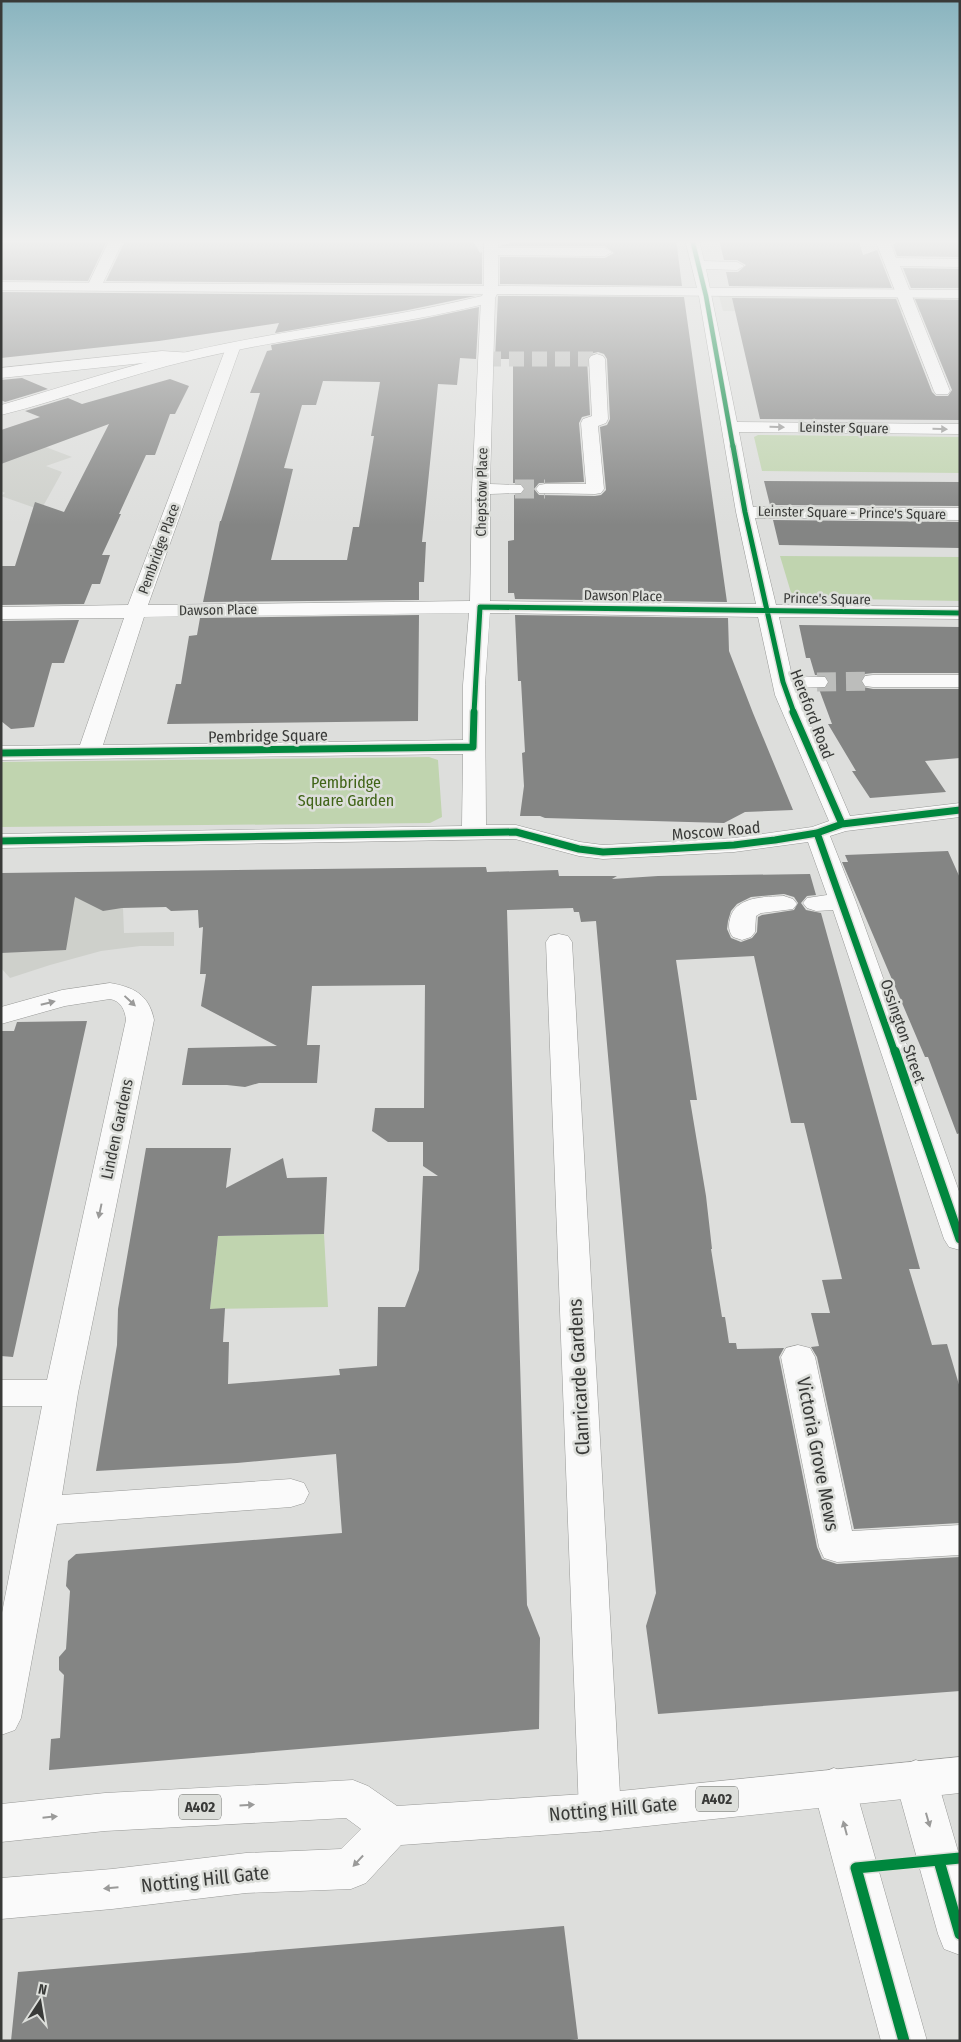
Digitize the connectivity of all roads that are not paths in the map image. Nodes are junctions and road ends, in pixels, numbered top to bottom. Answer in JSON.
{"nodes":[{"id":1,"x":300,"y":334,"type":"edge"},
{"id":2,"x":488,"y":334,"type":"edge"},
{"id":3,"x":712,"y":334,"type":"edge"},
{"id":4,"x":920,"y":334,"type":"edge"},
{"id":5,"x":232,"y":348,"type":"junction"},
{"id":6,"x":188,"y":356,"type":"junction"},
{"id":7,"x":596,"y":359,"type":"dead end"},
{"id":8,"x":65,"y":366,"type":"junction"},
{"id":9,"x":1,"y":373,"type":"edge"},
{"id":10,"x":97,"y":381,"type":"junction"},
{"id":11,"x":942,"y":392,"type":"dead end"},
{"id":12,"x":1,"y":410,"type":"edge"},
{"id":13,"x":729,"y":427,"type":"junction"},
{"id":14,"x":960,"y":429,"type":"edge"},
{"id":15,"x":481,"y":489,"type":"junction"},
{"id":16,"x":514,"y":489,"type":"tunnel mouth"},
{"id":17,"x":545,"y":489,"type":"tunnel mouth"},
{"id":18,"x":745,"y":512,"type":"junction"},
{"id":19,"x":960,"y":514,"type":"edge"},
{"id":20,"x":480,"y":607,"type":"junction"},
{"id":21,"x":765,"y":610,"type":"junction"},
{"id":22,"x":136,"y":611,"type":"junction"},
{"id":23,"x":1,"y":613,"type":"edge"},
{"id":24,"x":960,"y":613,"type":"edge"},
{"id":25,"x":873,"y":681,"type":"tunnel mouth"},
{"id":26,"x":960,"y":681,"type":"edge"},
{"id":27,"x":783,"y":682,"type":"junction"},
{"id":28,"x":817,"y":682,"type":"tunnel mouth"},
{"id":29,"x":473,"y":747,"type":"junction"},
{"id":30,"x":89,"y":752,"type":"junction"},
{"id":31,"x":1,"y":753,"type":"edge"},
{"id":32,"x":960,"y":810,"type":"edge"},
{"id":33,"x":842,"y":824,"type":"junction"},
{"id":34,"x":474,"y":833,"type":"junction"},
{"id":35,"x":817,"y":833,"type":"junction"},
{"id":36,"x":1,"y":841,"type":"edge"},
{"id":37,"x":843,"y":902,"type":"junction"},
{"id":38,"x":816,"y":903,"type":"dead end"},
{"id":39,"x":784,"y":904,"type":"dead end"},
{"id":40,"x":742,"y":932,"type":"dead end"},
{"id":41,"x":559,"y":942,"type":"dead end"},
{"id":42,"x":1,"y":1016,"type":"edge"},
{"id":43,"x":960,"y":1239,"type":"edge"},
{"id":44,"x":798,"y":1357,"type":"dead end"},
{"id":45,"x":1,"y":1393,"type":"edge"},
{"id":46,"x":61,"y":1393,"type":"junction"},
{"id":47,"x":291,"y":1493,"type":"dead end"},
{"id":48,"x":41,"y":1511,"type":"junction"},
{"id":49,"x":960,"y":1540,"type":"edge"},
{"id":50,"x":1,"y":1718,"type":"edge"},
{"id":51,"x":960,"y":1775,"type":"edge"},
{"id":52,"x":916,"y":1779,"type":"junction"},
{"id":53,"x":834,"y":1787,"type":"junction"},
{"id":54,"x":600,"y":1812,"type":"junction"},
{"id":55,"x":1,"y":1823,"type":"edge"},
{"id":56,"x":391,"y":1826,"type":"junction"},
{"id":57,"x":1,"y":1899,"type":"edge"},
{"id":58,"x":960,"y":1934,"type":"edge"},
{"id":59,"x":904,"y":2041,"type":"edge"}],
"edges":[{"from":1,"to":5,"type":"street"},
{"from":2,"to":15,"type":"street","name":"Chepstow Place"},
{"from":3,"to":13,"type":"street"},
{"from":4,"to":11,"type":"street"},
{"from":5,"to":6,"type":"street"},
{"from":5,"to":22,"type":"street","name":"Pembridge Place"},
{"from":6,"to":8,"type":"street"},
{"from":6,"to":10,"type":"street"},
{"from":7,"to":17,"type":"street"},
{"from":8,"to":9,"type":"street"},
{"from":8,"to":10,"type":"street"},
{"from":10,"to":12,"type":"street"},
{"from":13,"to":14,"type":"street","name":"Leinster Square","one_way":true},
{"from":13,"to":18,"type":"street"},
{"from":15,"to":16,"type":"street"},
{"from":15,"to":20,"type":"street","name":"Chepstow Place"},
{"from":18,"to":19,"type":"street","name":"Leinster Square - Prince's Square"},
{"from":18,"to":21,"type":"street","name":"Prince's Square"},
{"from":20,"to":21,"type":"street","name":"Dawson Place"},
{"from":20,"to":22,"type":"street","name":"Dawson Place"},
{"from":20,"to":29,"type":"street","name":"Chepstow Place"},
{"from":21,"to":24,"type":"street","name":"Prince's Square"},
{"from":21,"to":27,"type":"street","name":"Hereford Road"},
{"from":22,"to":23,"type":"street","name":"Dawson Place"},
{"from":22,"to":30,"type":"street","name":"Pembridge Place"},
{"from":25,"to":26,"type":"street"},
{"from":27,"to":28,"type":"street"},
{"from":27,"to":33,"type":"street","name":"Hereford Road"},
{"from":29,"to":30,"type":"street","name":"Pembridge Square"},
{"from":29,"to":34,"type":"street"},
{"from":30,"to":31,"type":"street","name":"Pembridge Square"},
{"from":32,"to":33,"type":"street","name":"Moscow Road"},
{"from":33,"to":35,"type":"street","name":"Moscow Road"},
{"from":34,"to":35,"type":"street","name":"Moscow Road"},
{"from":34,"to":36,"type":"street"},
{"from":35,"to":37,"type":"street","name":"Ossington Street"},
{"from":37,"to":38,"type":"street"},
{"from":37,"to":43,"type":"street","name":"Ossington Street"},
{"from":39,"to":40,"type":"street"},
{"from":41,"to":54,"type":"street","name":"Clanricarde Gardens"},
{"from":42,"to":46,"type":"street","name":"Linden Gardens","one_way":true},
{"from":44,"to":49,"type":"street","name":"Victoria Grove Mews"},
{"from":45,"to":46,"type":"street"},
{"from":46,"to":48,"type":"street","name":"Linden Gardens"},
{"from":47,"to":48,"type":"street"},
{"from":48,"to":50,"type":"street","name":"Linden Gardens"},
{"from":51,"to":52,"type":"street","number":"A402"},
{"from":52,"to":53,"type":"street","number":"A402"},
{"from":52,"to":58,"type":"street","one_way":true},
{"from":53,"to":54,"type":"street","name":"Notting Hill Gate","number":"A402"},
{"from":59,"to":53,"type":"street","one_way":true},
{"from":54,"to":56,"type":"street","name":"Notting Hill Gate","number":"A402"},
{"from":55,"to":56,"type":"street","number":"A402","one_way":true},
{"from":56,"to":57,"type":"street","name":"Notting Hill Gate","one_way":true}]}
